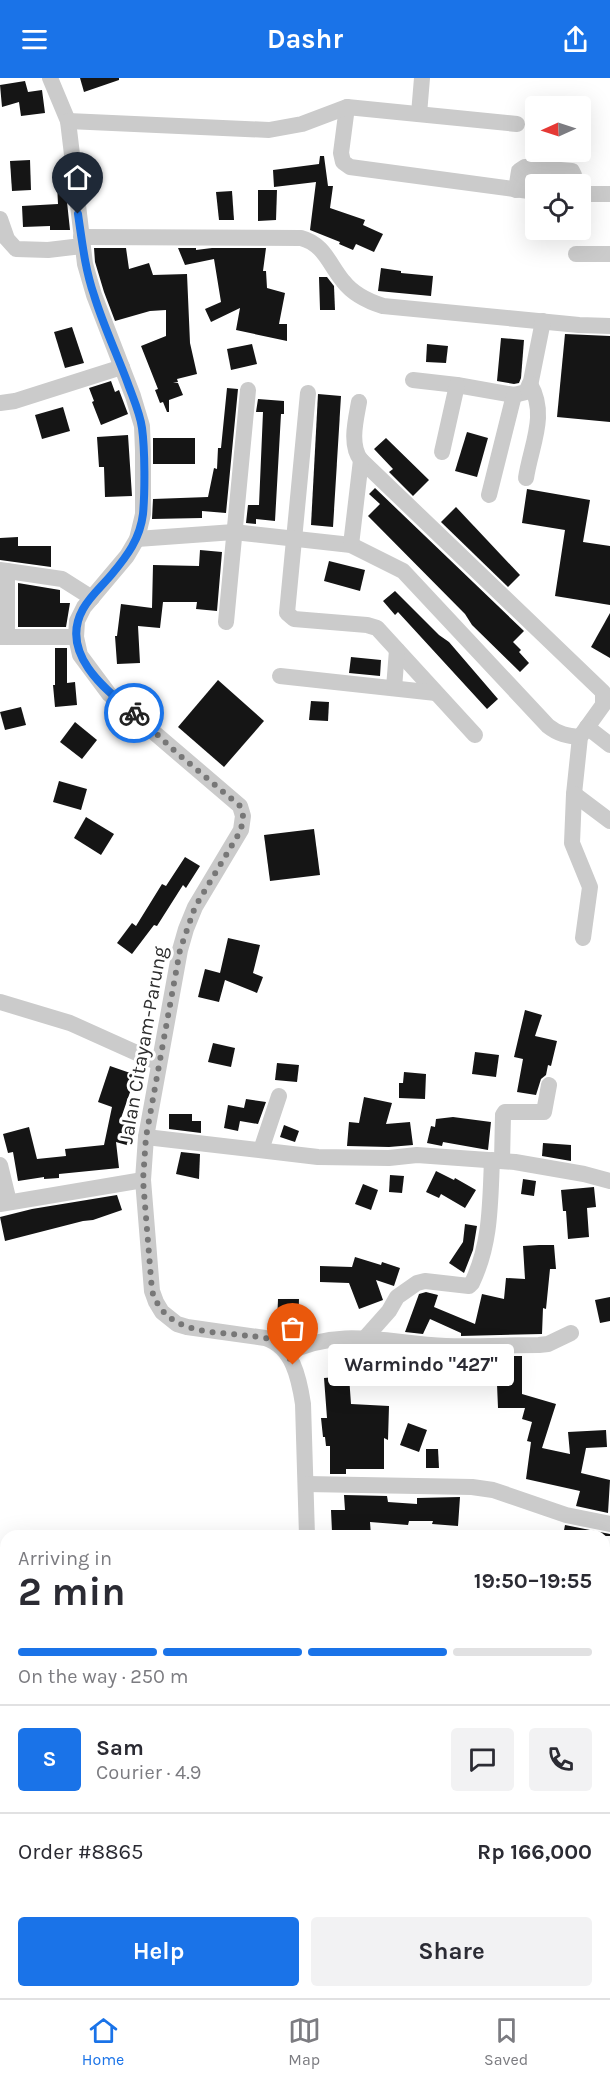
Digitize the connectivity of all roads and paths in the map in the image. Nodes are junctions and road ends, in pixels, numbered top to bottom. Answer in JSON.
{"nodes":[{"id":1,"x":50,"y":78,"type":"edge"},
{"id":2,"x":422,"y":78,"type":"edge"},
{"id":3,"x":347,"y":107,"type":"junction"},
{"id":4,"x":419,"y":114,"type":"junction"},
{"id":5,"x":68,"y":121,"type":"junction"},
{"id":6,"x":517,"y":124,"type":"dead end"},
{"id":7,"x":574,"y":174,"type":"edge"},
{"id":8,"x":516,"y":190,"type":"junction"},
{"id":9,"x":525,"y":191,"type":"edge"},
{"id":10,"x":591,"y":194,"type":"edge"},
{"id":11,"x":610,"y":194,"type":"edge"},
{"id":12,"x":0,"y":219,"type":"edge"},
{"id":13,"x":82,"y":242,"type":"junction"},
{"id":14,"x":576,"y":254,"type":"dead end"},
{"id":15,"x":610,"y":254,"type":"edge"},
{"id":16,"x":543,"y":321,"type":"junction"},
{"id":17,"x":610,"y":326,"type":"edge"},
{"id":18,"x":122,"y":367,"type":"junction"},
{"id":19,"x":412,"y":380,"type":"dead end"},
{"id":20,"x":530,"y":384,"type":"junction"},
{"id":21,"x":457,"y":385,"type":"junction"},
{"id":22,"x":248,"y":390,"type":"dead end"},
{"id":23,"x":308,"y":393,"type":"dead end"},
{"id":24,"x":514,"y":395,"type":"junction"},
{"id":25,"x":358,"y":402,"type":"dead end"},
{"id":26,"x":0,"y":403,"type":"edge"},
{"id":27,"x":442,"y":452,"type":"dead end"},
{"id":28,"x":361,"y":460,"type":"junction"},
{"id":29,"x":526,"y":478,"type":"dead end"},
{"id":30,"x":489,"y":495,"type":"dead end"},
{"id":31,"x":234,"y":532,"type":"junction"},
{"id":32,"x":137,"y":539,"type":"junction"},
{"id":33,"x":295,"y":539,"type":"junction"},
{"id":34,"x":351,"y":545,"type":"junction"},
{"id":35,"x":4,"y":570,"type":"edge"},
{"id":36,"x":92,"y":598,"type":"junction"},
{"id":37,"x":226,"y":622,"type":"dead end"},
{"id":38,"x":3,"y":637,"type":"edge"},
{"id":39,"x":76,"y":637,"type":"junction"},
{"id":40,"x":398,"y":650,"type":"junction"},
{"id":41,"x":280,"y":676,"type":"dead end"},
{"id":42,"x":394,"y":688,"type":"junction"},
{"id":43,"x":436,"y":693,"type":"junction"},
{"id":44,"x":583,"y":732,"type":"junction"},
{"id":45,"x":475,"y":735,"type":"dead end"},
{"id":46,"x":610,"y":745,"type":"edge"},
{"id":47,"x":574,"y":794,"type":"junction"},
{"id":48,"x":610,"y":821,"type":"edge"},
{"id":49,"x":583,"y":938,"type":"dead end"},
{"id":50,"x":0,"y":1002,"type":"edge"},
{"id":51,"x":159,"y":1063,"type":"junction"},
{"id":52,"x":549,"y":1085,"type":"dead end"},
{"id":53,"x":279,"y":1096,"type":"dead end"},
{"id":54,"x":146,"y":1137,"type":"junction"},
{"id":55,"x":261,"y":1150,"type":"junction"},
{"id":56,"x":497,"y":1161,"type":"junction"},
{"id":57,"x":0,"y":1165,"type":"edge"},
{"id":58,"x":143,"y":1180,"type":"junction"},
{"id":59,"x":610,"y":1181,"type":"edge"},
{"id":60,"x":5,"y":1203,"type":"edge"},
{"id":61,"x":571,"y":1333,"type":"dead end"},
{"id":62,"x":365,"y":1338,"type":"junction"},
{"id":63,"x":287,"y":1353,"type":"junction"},
{"id":64,"x":306,"y":1484,"type":"junction"},
{"id":65,"x":610,"y":1524,"type":"edge"},
{"id":66,"x":308,"y":1530,"type":"edge"}],
"edges":[{"from":1,"to":5,"type":"street"},
{"from":2,"to":4,"type":"street"},
{"from":3,"to":4,"type":"street"},
{"from":3,"to":5,"type":"street"},
{"from":3,"to":8,"type":"street"},
{"from":4,"to":6,"type":"street"},
{"from":5,"to":13,"type":"street"},
{"from":7,"to":8,"type":"street"},
{"from":8,"to":9,"type":"street"},
{"from":10,"to":11,"type":"street"},
{"from":12,"to":13,"type":"street"},
{"from":13,"to":16,"type":"street"},
{"from":13,"to":18,"type":"street"},
{"from":14,"to":15,"type":"street"},
{"from":16,"to":17,"type":"street"},
{"from":16,"to":20,"type":"street"},
{"from":18,"to":26,"type":"street"},
{"from":18,"to":32,"type":"street"},
{"from":19,"to":21,"type":"street"},
{"from":20,"to":24,"type":"street"},
{"from":20,"to":29,"type":"street"},
{"from":21,"to":24,"type":"street"},
{"from":21,"to":27,"type":"street"},
{"from":22,"to":31,"type":"street"},
{"from":23,"to":33,"type":"street"},
{"from":24,"to":30,"type":"street"},
{"from":25,"to":28,"type":"street"},
{"from":28,"to":34,"type":"street"},
{"from":28,"to":44,"type":"street"},
{"from":31,"to":32,"type":"street"},
{"from":31,"to":33,"type":"street"},
{"from":31,"to":37,"type":"street"},
{"from":32,"to":36,"type":"street"},
{"from":33,"to":34,"type":"street"},
{"from":33,"to":40,"type":"street"},
{"from":34,"to":44,"type":"street"},
{"from":35,"to":36,"type":"street"},
{"from":35,"to":38,"type":"street"},
{"from":36,"to":39,"type":"street"},
{"from":38,"to":39,"type":"street"},
{"from":39,"to":51,"type":"street","name":"Jalan Citayam-Parung"},
{"from":40,"to":42,"type":"street"},
{"from":40,"to":43,"type":"street"},
{"from":41,"to":42,"type":"street"},
{"from":42,"to":43,"type":"street"},
{"from":43,"to":45,"type":"street"},
{"from":44,"to":46,"type":"street"},
{"from":44,"to":47,"type":"street"},
{"from":47,"to":48,"type":"street"},
{"from":47,"to":49,"type":"street"},
{"from":50,"to":51,"type":"street"},
{"from":51,"to":54,"type":"street","name":"Jalan Citayam-Parung"},
{"from":52,"to":56,"type":"street"},
{"from":53,"to":55,"type":"street"},
{"from":54,"to":55,"type":"street"},
{"from":54,"to":58,"type":"street","name":"Jalan Citayam-Parung"},
{"from":55,"to":56,"type":"street"},
{"from":56,"to":59,"type":"street"},
{"from":56,"to":62,"type":"street"},
{"from":57,"to":60,"type":"street"},
{"from":58,"to":60,"type":"street"},
{"from":58,"to":63,"type":"street","name":"Jalan Citayam-Parung"},
{"from":61,"to":62,"type":"street"},
{"from":62,"to":63,"type":"street"},
{"from":63,"to":64,"type":"street"},
{"from":64,"to":65,"type":"street"},
{"from":64,"to":66,"type":"street"}]}
